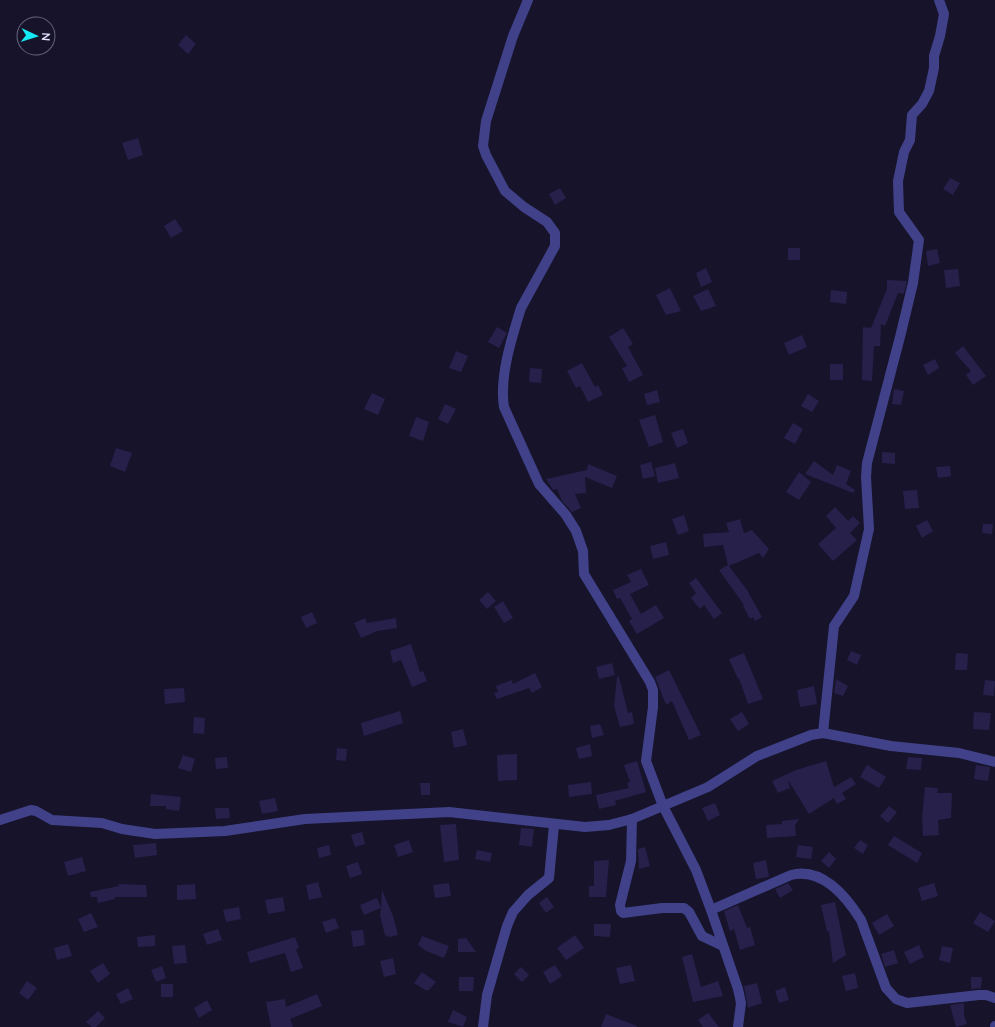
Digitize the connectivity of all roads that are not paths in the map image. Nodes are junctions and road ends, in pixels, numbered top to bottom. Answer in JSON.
{"nodes":[{"id":1,"x":528,"y":0,"type":"edge"},
{"id":2,"x":939,"y":0,"type":"edge"},
{"id":3,"x":823,"y":733,"type":"junction"},
{"id":4,"x":995,"y":762,"type":"edge"},
{"id":5,"x":663,"y":806,"type":"junction"},
{"id":6,"x":632,"y":819,"type":"junction"},
{"id":7,"x":0,"y":820,"type":"edge"},
{"id":8,"x":554,"y":825,"type":"junction"},
{"id":9,"x":711,"y":910,"type":"junction"},
{"id":10,"x":723,"y":946,"type":"junction"},
{"id":11,"x":995,"y":998,"type":"edge"},
{"id":12,"x":484,"y":1027,"type":"edge"},
{"id":13,"x":738,"y":1027,"type":"edge"}],
"edges":[{"from":1,"to":5,"type":"street"},
{"from":2,"to":3,"type":"street"},
{"from":3,"to":4,"type":"street"},
{"from":3,"to":5,"type":"street"},
{"from":5,"to":6,"type":"street"},
{"from":5,"to":9,"type":"street"},
{"from":6,"to":8,"type":"street"},
{"from":6,"to":10,"type":"street"},
{"from":7,"to":8,"type":"street"},
{"from":8,"to":12,"type":"street"},
{"from":9,"to":10,"type":"street"},
{"from":9,"to":11,"type":"street"},
{"from":10,"to":13,"type":"street"}]}
